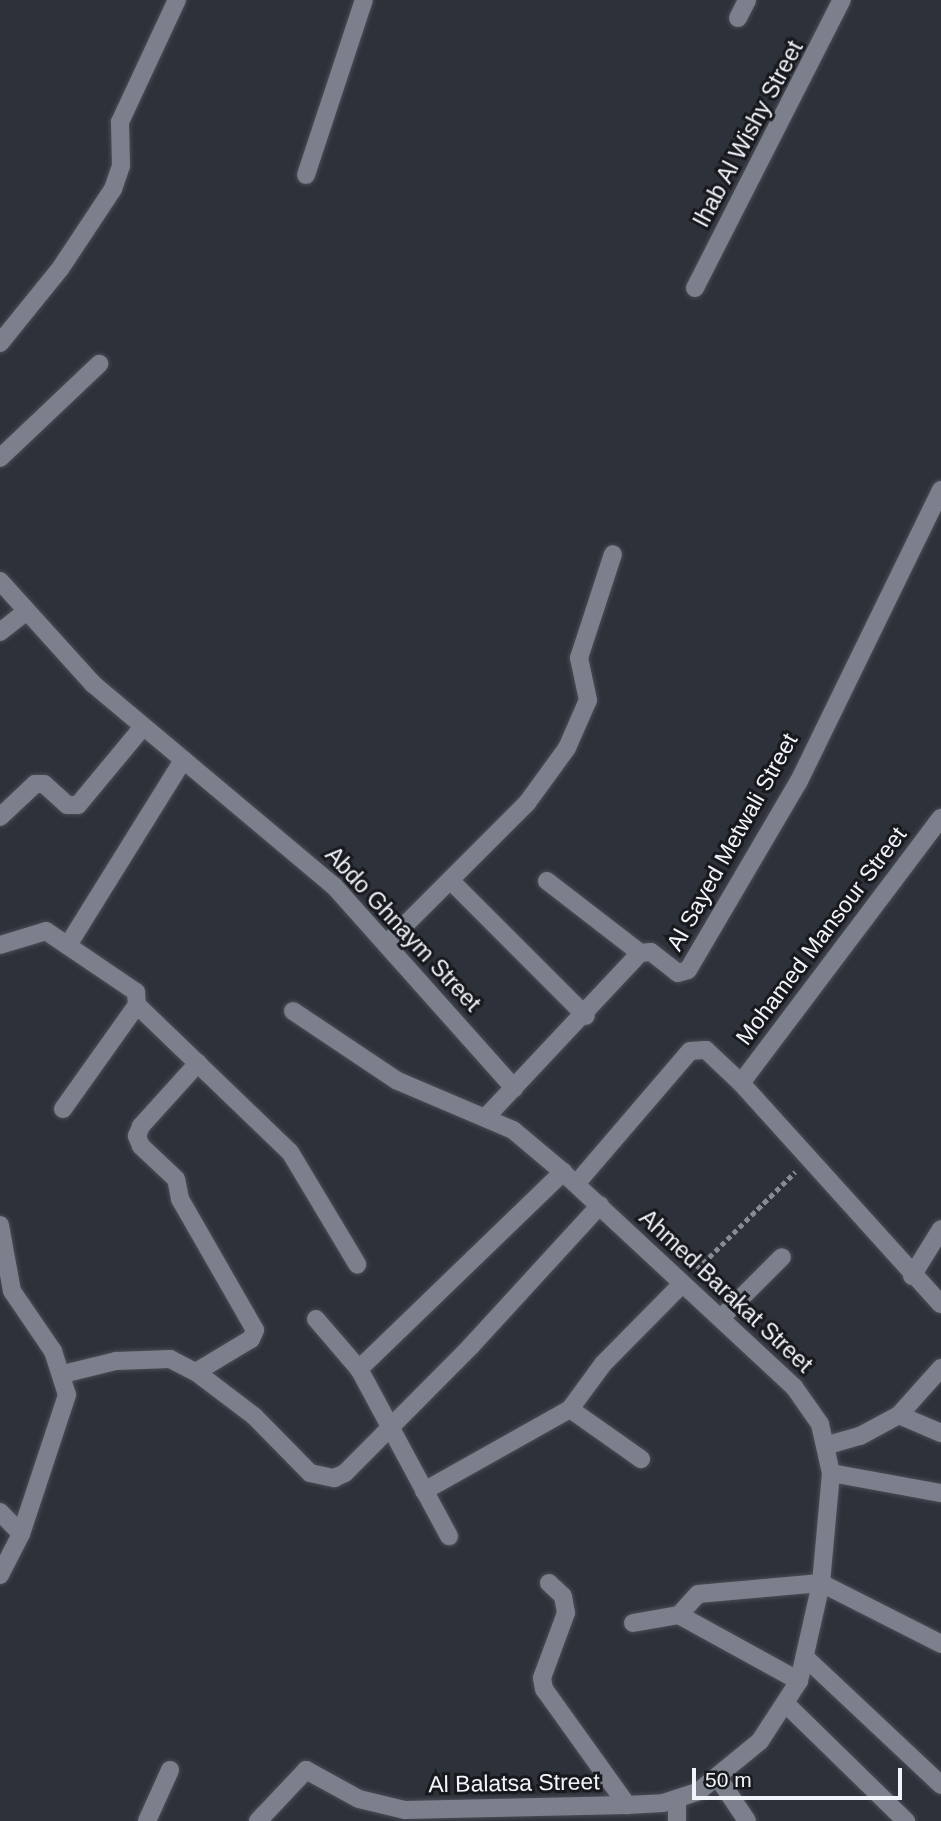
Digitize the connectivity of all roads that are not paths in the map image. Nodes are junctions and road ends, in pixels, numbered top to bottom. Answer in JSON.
{"nodes":[{"id":1,"x":177,"y":0,"type":"edge"},
{"id":2,"x":364,"y":0,"type":"edge"},
{"id":3,"x":747,"y":0,"type":"edge"},
{"id":4,"x":842,"y":0,"type":"edge"},
{"id":5,"x":738,"y":18,"type":"dead end"},
{"id":6,"x":306,"y":175,"type":"dead end"},
{"id":7,"x":695,"y":288,"type":"dead end"},
{"id":8,"x":0,"y":343,"type":"edge"},
{"id":9,"x":99,"y":364,"type":"dead end"},
{"id":10,"x":0,"y":458,"type":"edge"},
{"id":11,"x":941,"y":490,"type":"edge"},
{"id":12,"x":613,"y":554,"type":"dead end"},
{"id":13,"x":0,"y":581,"type":"edge"},
{"id":14,"x":26,"y":612,"type":"junction"},
{"id":15,"x":0,"y":632,"type":"edge"},
{"id":16,"x":142,"y":728,"type":"junction"},
{"id":17,"x":183,"y":760,"type":"junction"},
{"id":18,"x":0,"y":817,"type":"edge"},
{"id":19,"x":941,"y":818,"type":"edge"},
{"id":20,"x":450,"y":880,"type":"junction"},
{"id":21,"x":547,"y":881,"type":"dead end"},
{"id":22,"x":388,"y":942,"type":"junction"},
{"id":23,"x":0,"y":945,"type":"edge"},
{"id":24,"x":68,"y":945,"type":"junction"},
{"id":25,"x":640,"y":953,"type":"junction"},
{"id":26,"x":137,"y":1005,"type":"junction"},
{"id":27,"x":293,"y":1011,"type":"dead end"},
{"id":28,"x":586,"y":1016,"type":"junction"},
{"id":29,"x":198,"y":1063,"type":"junction"},
{"id":30,"x":741,"y":1083,"type":"junction"},
{"id":31,"x":514,"y":1088,"type":"junction"},
{"id":32,"x":63,"y":1109,"type":"dead end"},
{"id":33,"x":487,"y":1116,"type":"junction"},
{"id":34,"x":570,"y":1178,"type":"junction"},
{"id":35,"x":600,"y":1205,"type":"junction"},
{"id":36,"x":0,"y":1225,"type":"edge"},
{"id":37,"x":941,"y":1229,"type":"edge"},
{"id":38,"x":782,"y":1256,"type":"dead end"},
{"id":39,"x":357,"y":1264,"type":"dead end"},
{"id":40,"x":912,"y":1276,"type":"junction"},
{"id":41,"x":681,"y":1285,"type":"junction"},
{"id":42,"x":941,"y":1304,"type":"edge"},
{"id":43,"x":721,"y":1318,"type":"junction"},
{"id":44,"x":316,"y":1319,"type":"dead end"},
{"id":45,"x":941,"y":1368,"type":"edge"},
{"id":46,"x":359,"y":1369,"type":"junction"},
{"id":47,"x":196,"y":1372,"type":"junction"},
{"id":48,"x":63,"y":1374,"type":"junction"},
{"id":49,"x":570,"y":1409,"type":"junction"},
{"id":50,"x":899,"y":1415,"type":"junction"},
{"id":51,"x":390,"y":1429,"type":"junction"},
{"id":52,"x":941,"y":1433,"type":"edge"},
{"id":53,"x":828,"y":1445,"type":"junction"},
{"id":54,"x":640,"y":1459,"type":"dead end"},
{"id":55,"x":831,"y":1473,"type":"junction"},
{"id":56,"x":425,"y":1491,"type":"junction"},
{"id":57,"x":941,"y":1493,"type":"edge"},
{"id":58,"x":0,"y":1512,"type":"edge"},
{"id":59,"x":21,"y":1534,"type":"junction"},
{"id":60,"x":449,"y":1536,"type":"dead end"},
{"id":61,"x":0,"y":1575,"type":"edge"},
{"id":62,"x":549,"y":1583,"type":"dead end"},
{"id":63,"x":821,"y":1583,"type":"junction"},
{"id":64,"x":679,"y":1615,"type":"junction"},
{"id":65,"x":633,"y":1623,"type":"dead end"},
{"id":66,"x":941,"y":1644,"type":"edge"},
{"id":67,"x":807,"y":1659,"type":"junction"},
{"id":68,"x":799,"y":1681,"type":"junction"},
{"id":69,"x":786,"y":1704,"type":"junction"},
{"id":70,"x":170,"y":1770,"type":"dead end"},
{"id":71,"x":719,"y":1779,"type":"junction"},
{"id":72,"x":941,"y":1785,"type":"edge"},
{"id":73,"x":677,"y":1800,"type":"junction"},
{"id":74,"x":624,"y":1810,"type":"edge"},
{"id":75,"x":378,"y":1813,"type":"edge"},
{"id":76,"x":450,"y":1816,"type":"edge"},
{"id":77,"x":146,"y":1821,"type":"edge"},
{"id":78,"x":258,"y":1821,"type":"edge"},
{"id":79,"x":677,"y":1821,"type":"edge"},
{"id":80,"x":747,"y":1821,"type":"edge"},
{"id":81,"x":906,"y":1821,"type":"edge"}],
"edges":[{"from":1,"to":8,"type":"street"},
{"from":2,"to":6,"type":"street"},
{"from":3,"to":5,"type":"street"},
{"from":4,"to":7,"type":"street","name":"Ihab Al Wishy Street"},
{"from":9,"to":10,"type":"street"},
{"from":11,"to":25,"type":"street","name":"Al Sayed Metwali Street"},
{"from":12,"to":20,"type":"street"},
{"from":13,"to":14,"type":"street","name":"Abdo Ghnaym Street"},
{"from":14,"to":15,"type":"street"},
{"from":14,"to":16,"type":"street","name":"Abdo Ghnaym Street"},
{"from":16,"to":17,"type":"street","name":"Abdo Ghnaym Street"},
{"from":16,"to":18,"type":"street"},
{"from":17,"to":22,"type":"street","name":"Abdo Ghnaym Street"},
{"from":17,"to":24,"type":"street"},
{"from":19,"to":30,"type":"street","name":"Mohamed Mansour Street"},
{"from":20,"to":22,"type":"street"},
{"from":20,"to":28,"type":"street"},
{"from":21,"to":25,"type":"street"},
{"from":22,"to":31,"type":"street","name":"Abdo Ghnaym Street"},
{"from":23,"to":24,"type":"street"},
{"from":24,"to":26,"type":"street"},
{"from":25,"to":28,"type":"street","name":"Al Sayed Metwali Street"},
{"from":26,"to":29,"type":"street"},
{"from":26,"to":32,"type":"street"},
{"from":27,"to":33,"type":"street","name":"Ahmed Barakat Street"},
{"from":28,"to":31,"type":"street","name":"Al Sayed Metwali Street"},
{"from":29,"to":39,"type":"street"},
{"from":29,"to":47,"type":"street"},
{"from":30,"to":34,"type":"street"},
{"from":30,"to":40,"type":"street"},
{"from":31,"to":33,"type":"street","name":"Al Sayed Metwali Street"},
{"from":33,"to":34,"type":"street","name":"Ahmed Barakat Street"},
{"from":34,"to":35,"type":"street","name":"Ahmed Barakat Street"},
{"from":34,"to":46,"type":"street"},
{"from":35,"to":41,"type":"street","name":"Ahmed Barakat Street"},
{"from":35,"to":51,"type":"street"},
{"from":36,"to":48,"type":"street"},
{"from":37,"to":40,"type":"street"},
{"from":38,"to":43,"type":"street"},
{"from":40,"to":42,"type":"street"},
{"from":41,"to":43,"type":"street","name":"Ahmed Barakat Street"},
{"from":41,"to":49,"type":"street"},
{"from":43,"to":53,"type":"street","name":"Ahmed Barakat Street"},
{"from":44,"to":46,"type":"street"},
{"from":45,"to":50,"type":"street"},
{"from":46,"to":51,"type":"street"},
{"from":47,"to":48,"type":"street"},
{"from":47,"to":51,"type":"street"},
{"from":48,"to":59,"type":"street"},
{"from":49,"to":54,"type":"street"},
{"from":49,"to":56,"type":"street"},
{"from":50,"to":52,"type":"street"},
{"from":50,"to":53,"type":"street"},
{"from":51,"to":56,"type":"street"},
{"from":53,"to":55,"type":"street","name":"Al Balatsa Street"},
{"from":55,"to":57,"type":"street"},
{"from":55,"to":63,"type":"street","name":"Al Balatsa Street"},
{"from":56,"to":60,"type":"street"},
{"from":58,"to":59,"type":"street"},
{"from":59,"to":61,"type":"street"},
{"from":62,"to":74,"type":"street"},
{"from":63,"to":64,"type":"street"},
{"from":63,"to":66,"type":"street"},
{"from":63,"to":67,"type":"street","name":"Al Balatsa Street"},
{"from":64,"to":65,"type":"street"},
{"from":64,"to":68,"type":"street"},
{"from":67,"to":68,"type":"street","name":"Al Balatsa Street"},
{"from":67,"to":72,"type":"street"},
{"from":68,"to":69,"type":"street","name":"Al Balatsa Street"},
{"from":69,"to":71,"type":"street","name":"Al Balatsa Street"},
{"from":69,"to":81,"type":"street"},
{"from":70,"to":77,"type":"street"},
{"from":71,"to":73,"type":"street","name":"Al Balatsa Street"},
{"from":71,"to":80,"type":"street"},
{"from":73,"to":74,"type":"street","name":"Al Balatsa Street"},
{"from":73,"to":79,"type":"street"},
{"from":74,"to":76,"type":"street","name":"Al Balatsa Street"},
{"from":75,"to":76,"type":"street","name":"Al Balatsa Street"},
{"from":75,"to":78,"type":"street","name":"Al Balatsa Street"}]}
